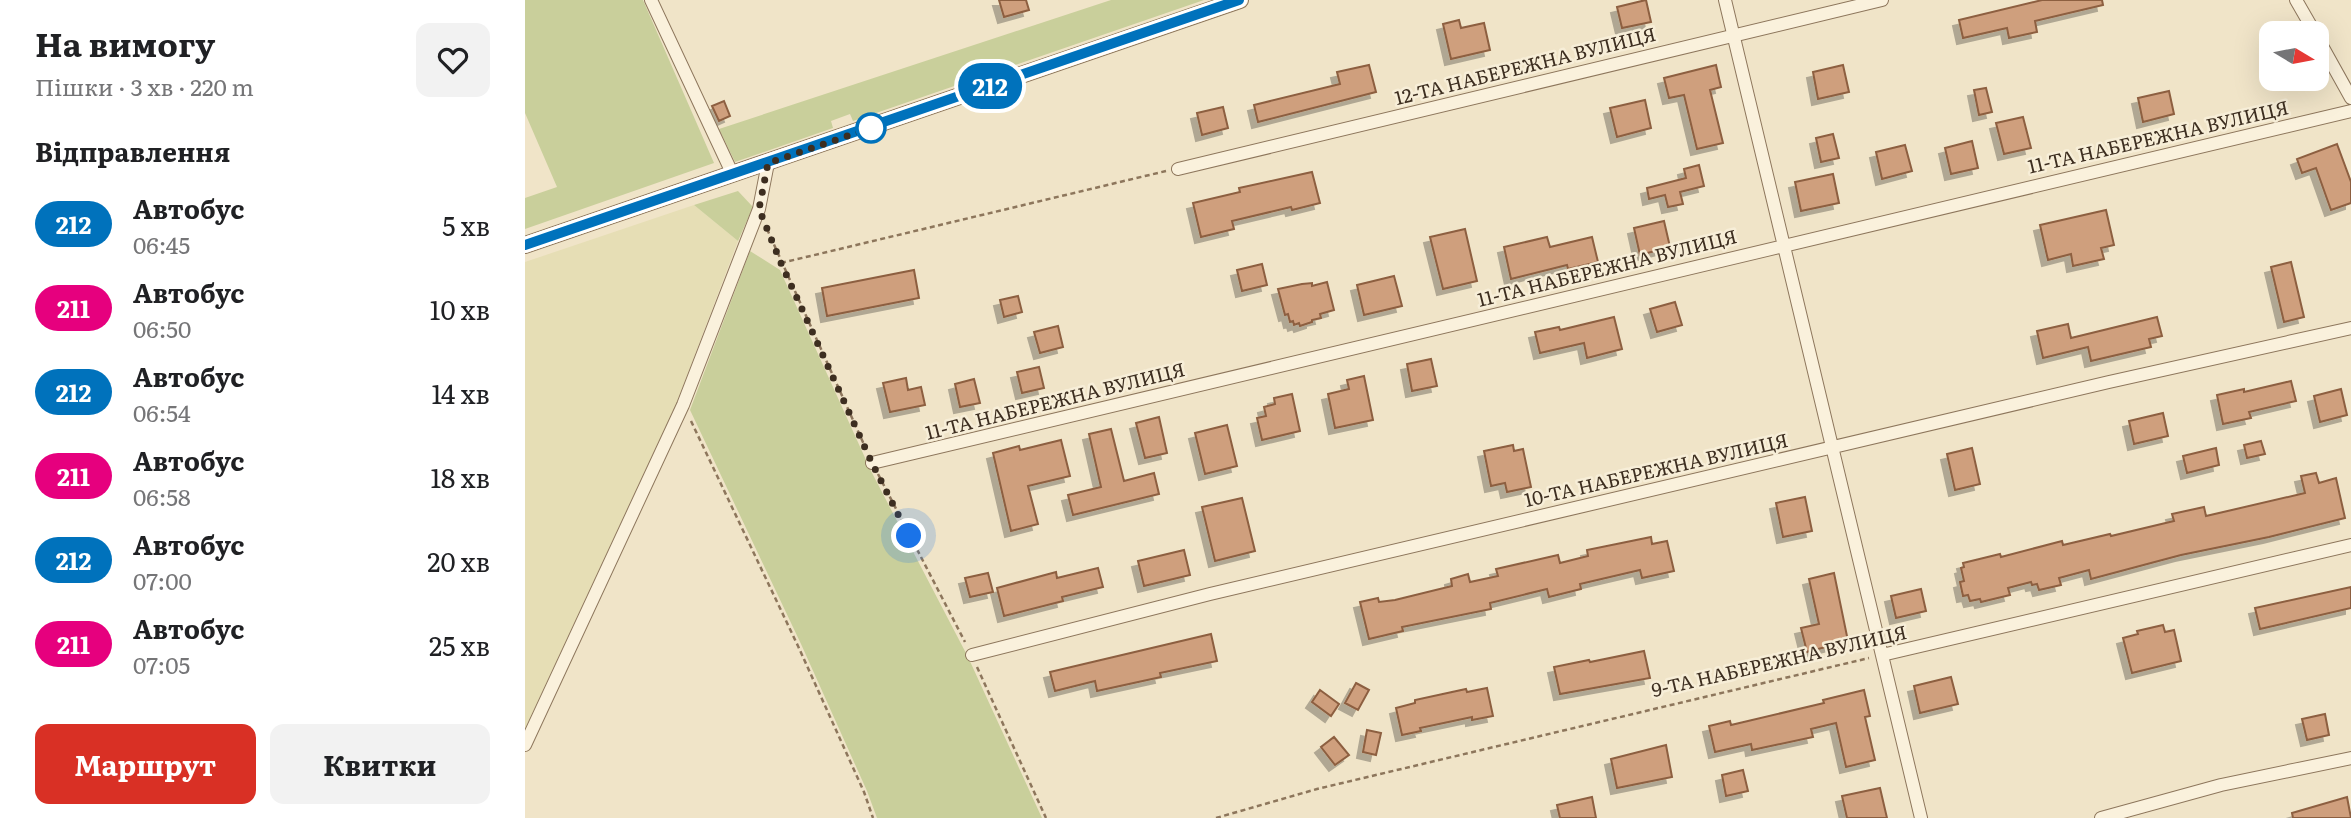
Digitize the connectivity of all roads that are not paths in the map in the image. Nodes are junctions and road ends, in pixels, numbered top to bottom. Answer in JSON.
{"nodes":[{"id":1,"x":651,"y":0,"type":"edge"},
{"id":2,"x":1240,"y":0,"type":"edge"},
{"id":3,"x":1725,"y":0,"type":"edge"},
{"id":4,"x":1882,"y":0,"type":"edge"},
{"id":5,"x":2296,"y":0,"type":"edge"},
{"id":6,"x":2308,"y":21,"type":"edge"},
{"id":7,"x":1734,"y":35,"type":"junction"},
{"id":8,"x":2329,"y":58,"type":"edge"},
{"id":9,"x":2351,"y":98,"type":"edge"},
{"id":10,"x":2351,"y":111,"type":"edge"},
{"id":11,"x":768,"y":163,"type":"junction"},
{"id":12,"x":1178,"y":169,"type":"road end"},
{"id":13,"x":733,"y":175,"type":"junction"},
{"id":14,"x":1783,"y":244,"type":"junction"},
{"id":15,"x":525,"y":245,"type":"edge"},
{"id":16,"x":2351,"y":328,"type":"edge"},
{"id":17,"x":1831,"y":447,"type":"junction"},
{"id":18,"x":872,"y":463,"type":"road end"},
{"id":19,"x":2351,"y":545,"type":"edge"},
{"id":20,"x":1882,"y":655,"type":"junction"},
{"id":21,"x":972,"y":656,"type":"road end"},
{"id":22,"x":525,"y":745,"type":"edge"},
{"id":23,"x":2351,"y":758,"type":"edge"},
{"id":24,"x":1921,"y":818,"type":"edge"},
{"id":25,"x":2101,"y":818,"type":"edge"}],
"edges":[{"from":1,"to":13,"type":"street"},
{"from":2,"to":11,"type":"street"},
{"from":3,"to":7,"type":"street"},
{"from":4,"to":7,"type":"street","name":"12-ТА НАБЕРЕЖНА ВУЛИЦЯ"},
{"from":5,"to":6,"type":"street"},
{"from":7,"to":12,"type":"street","name":"12-ТА НАБЕРЕЖНА ВУЛИЦЯ"},
{"from":7,"to":14,"type":"street"},
{"from":8,"to":9,"type":"street"},
{"from":10,"to":14,"type":"street","name":"11-ТА НАБЕРЕЖНА ВУЛИЦЯ"},
{"from":11,"to":13,"type":"street"},
{"from":11,"to":22,"type":"street"},
{"from":13,"to":15,"type":"street"},
{"from":14,"to":17,"type":"street"},
{"from":14,"to":18,"type":"street","name":"11-ТА НАБЕРЕЖНА ВУЛИЦЯ"},
{"from":16,"to":17,"type":"street","name":"10-ТА НАБЕРЕЖНА ВУЛИЦЯ"},
{"from":17,"to":20,"type":"street"},
{"from":17,"to":21,"type":"street","name":"10-ТА НАБЕРЕЖНА ВУЛИЦЯ"},
{"from":19,"to":20,"type":"street","name":"9-ТА НАБЕРЕЖНА ВУЛИЦЯ"},
{"from":20,"to":24,"type":"street"},
{"from":23,"to":25,"type":"street"}]}
